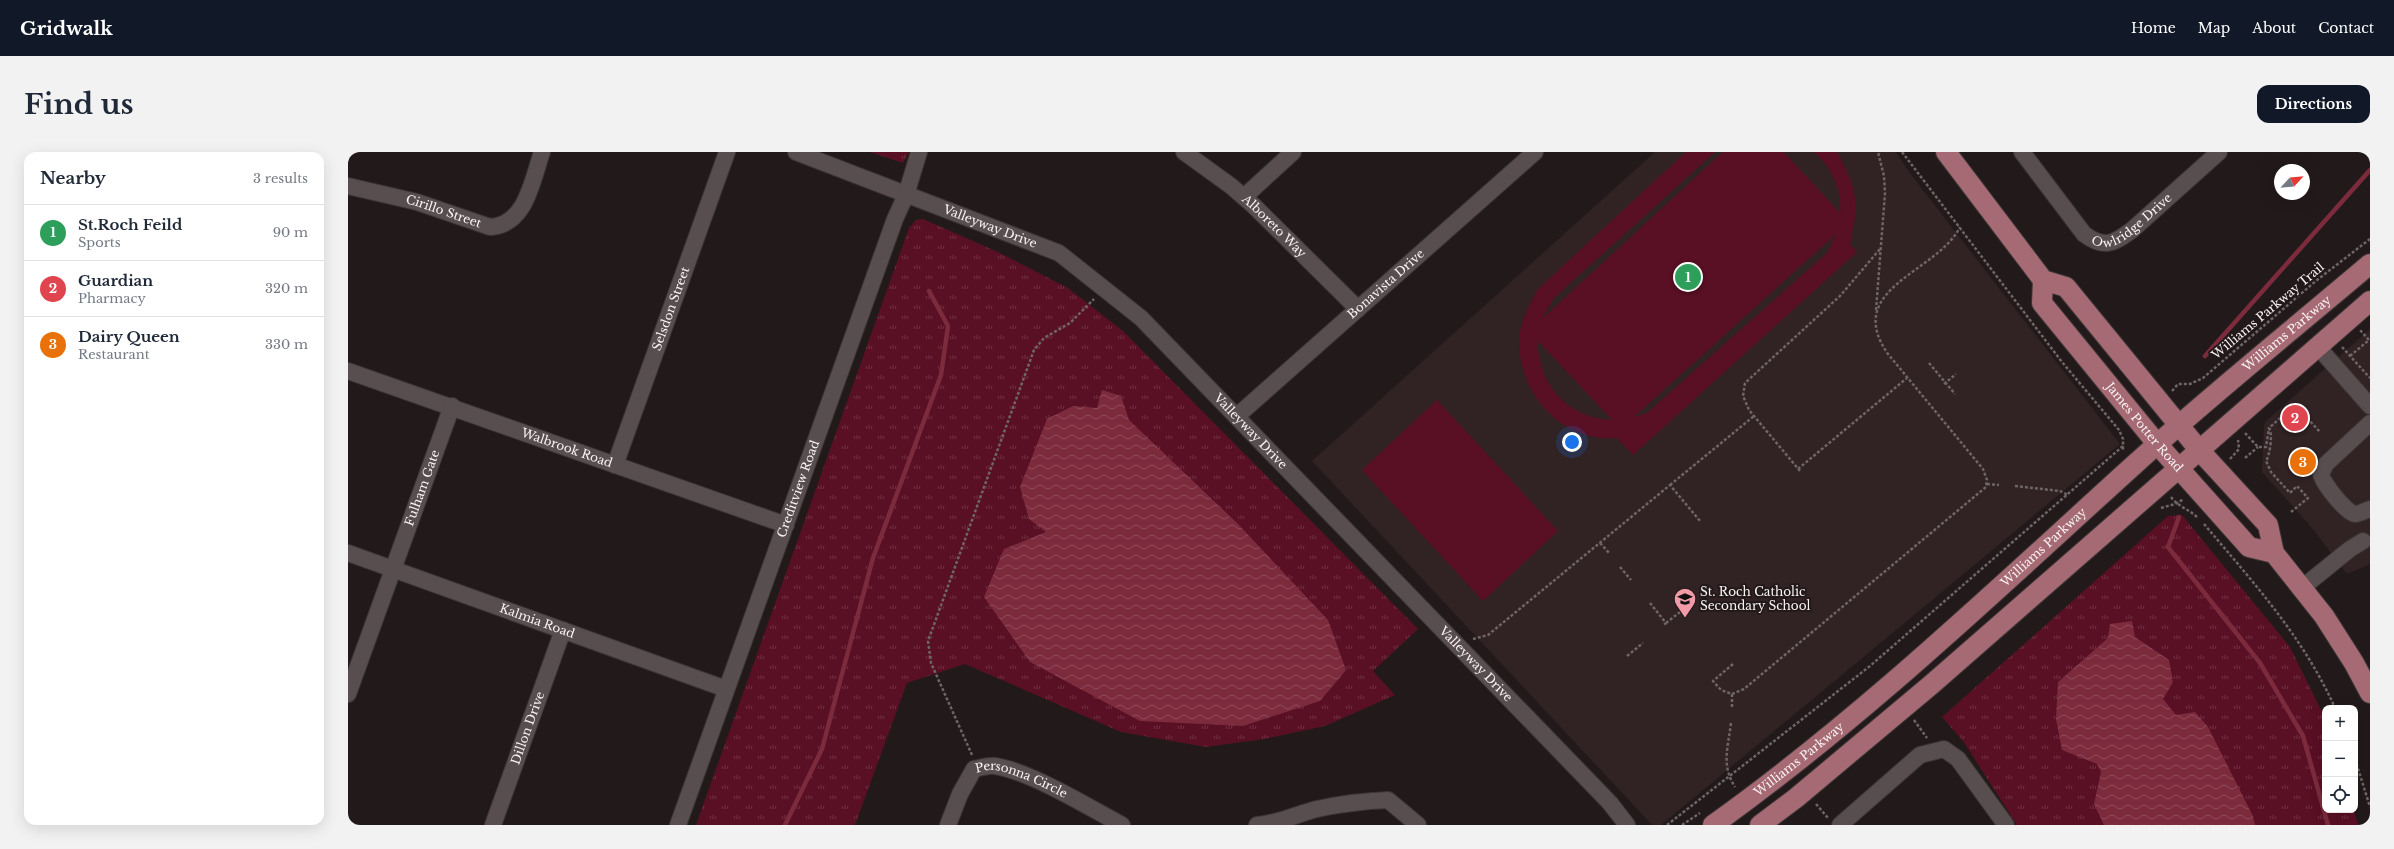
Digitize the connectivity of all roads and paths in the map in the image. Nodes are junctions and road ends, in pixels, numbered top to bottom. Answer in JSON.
{"nodes":[{"id":1,"x":542,"y":152,"type":"edge"},
{"id":2,"x":726,"y":152,"type":"edge"},
{"id":3,"x":796,"y":152,"type":"edge"},
{"id":4,"x":919,"y":152,"type":"edge"},
{"id":5,"x":1184,"y":152,"type":"edge"},
{"id":6,"x":1293,"y":152,"type":"edge"},
{"id":7,"x":1535,"y":152,"type":"edge"},
{"id":8,"x":1878,"y":152,"type":"edge"},
{"id":9,"x":1902,"y":152,"type":"edge"},
{"id":10,"x":1946,"y":152,"type":"edge"},
{"id":11,"x":2022,"y":152,"type":"edge"},
{"id":12,"x":2219,"y":152,"type":"edge"},
{"id":13,"x":348,"y":186,"type":"edge"},
{"id":14,"x":906,"y":195,"type":"junction"},
{"id":15,"x":1244,"y":197,"type":"junction"},
{"id":16,"x":1960,"y":227,"type":"junction"},
{"id":17,"x":2370,"y":239,"type":"edge"},
{"id":18,"x":1880,"y":249,"type":"junction"},
{"id":19,"x":2370,"y":264,"type":"edge"},
{"id":20,"x":2043,"y":280,"type":"junction"},
{"id":21,"x":1104,"y":288,"type":"junction"},
{"id":22,"x":2370,"y":301,"type":"edge"},
{"id":23,"x":1358,"y":309,"type":"junction"},
{"id":24,"x":1876,"y":317,"type":"junction"},
{"id":25,"x":2360,"y":330,"type":"dead end"},
{"id":26,"x":2318,"y":347,"type":"junction"},
{"id":27,"x":2342,"y":347,"type":"dead end"},
{"id":28,"x":2350,"y":356,"type":"junction"},
{"id":29,"x":1929,"y":363,"type":"dead end"},
{"id":30,"x":348,"y":370,"type":"edge"},
{"id":31,"x":1956,"y":374,"type":"dead end"},
{"id":32,"x":1907,"y":378,"type":"junction"},
{"id":33,"x":2370,"y":378,"type":"edge"},
{"id":34,"x":1945,"y":383,"type":"junction"},
{"id":35,"x":2176,"y":387,"type":"dead end"},
{"id":36,"x":1955,"y":394,"type":"dead end"},
{"id":37,"x":452,"y":406,"type":"junction"},
{"id":38,"x":2370,"y":406,"type":"edge"},
{"id":39,"x":1237,"y":416,"type":"junction"},
{"id":40,"x":1754,"y":416,"type":"junction"},
{"id":41,"x":2370,"y":423,"type":"edge"},
{"id":42,"x":2180,"y":424,"type":"junction"},
{"id":43,"x":2269,"y":428,"type":"junction"},
{"id":44,"x":2320,"y":432,"type":"dead end"},
{"id":45,"x":2126,"y":433,"type":"dead end"},
{"id":46,"x":2245,"y":433,"type":"dead end"},
{"id":47,"x":2122,"y":436,"type":"junction"},
{"id":48,"x":2238,"y":437,"type":"dead end"},
{"id":49,"x":2158,"y":445,"type":"junction"},
{"id":50,"x":2258,"y":447,"type":"junction"},
{"id":51,"x":2200,"y":451,"type":"junction"},
{"id":52,"x":2237,"y":452,"type":"dead end"},
{"id":53,"x":2244,"y":458,"type":"dead end"},
{"id":54,"x":615,"y":465,"type":"junction"},
{"id":55,"x":2180,"y":469,"type":"junction"},
{"id":56,"x":1987,"y":484,"type":"junction"},
{"id":57,"x":1670,"y":485,"type":"junction"},
{"id":58,"x":1999,"y":485,"type":"dead end"},
{"id":59,"x":2015,"y":486,"type":"dead end"},
{"id":60,"x":2068,"y":495,"type":"junction"},
{"id":61,"x":2186,"y":497,"type":"dead end"},
{"id":62,"x":2172,"y":499,"type":"dead end"},
{"id":63,"x":2175,"y":504,"type":"junction"},
{"id":64,"x":2370,"y":508,"type":"edge"},
{"id":65,"x":2291,"y":512,"type":"dead end"},
{"id":66,"x":1700,"y":521,"type":"dead end"},
{"id":67,"x":786,"y":525,"type":"junction"},
{"id":68,"x":2363,"y":541,"type":"dead end"},
{"id":69,"x":1600,"y":543,"type":"junction"},
{"id":70,"x":348,"y":553,"type":"edge"},
{"id":71,"x":2274,"y":553,"type":"junction"},
{"id":72,"x":1610,"y":554,"type":"dead end"},
{"id":73,"x":1620,"y":567,"type":"dead end"},
{"id":74,"x":392,"y":571,"type":"junction"},
{"id":75,"x":1631,"y":580,"type":"dead end"},
{"id":76,"x":2303,"y":587,"type":"junction"},
{"id":77,"x":1650,"y":603,"type":"dead end"},
{"id":78,"x":1689,"y":605,"type":"dead end"},
{"id":79,"x":563,"y":630,"type":"junction"},
{"id":80,"x":1456,"y":643,"type":"junction"},
{"id":81,"x":1643,"y":643,"type":"dead end"},
{"id":82,"x":1627,"y":656,"type":"dead end"},
{"id":83,"x":1733,"y":664,"type":"dead end"},
{"id":84,"x":726,"y":689,"type":"junction"},
{"id":85,"x":2370,"y":693,"type":"edge"},
{"id":86,"x":348,"y":694,"type":"edge"},
{"id":87,"x":1732,"y":694,"type":"junction"},
{"id":88,"x":2334,"y":705,"type":"edge"},
{"id":89,"x":1732,"y":708,"type":"dead end"},
{"id":90,"x":1911,"y":716,"type":"dead end"},
{"id":91,"x":1731,"y":724,"type":"dead end"},
{"id":92,"x":1936,"y":750,"type":"junction"},
{"id":93,"x":982,"y":768,"type":"junction"},
{"id":94,"x":2358,"y":769,"type":"edge"},
{"id":95,"x":1729,"y":778,"type":"junction"},
{"id":96,"x":1734,"y":787,"type":"dead end"},
{"id":97,"x":1814,"y":801,"type":"dead end"},
{"id":98,"x":2370,"y":807,"type":"edge"},
{"id":99,"x":1837,"y":823,"type":"edge"},
{"id":100,"x":493,"y":825,"type":"edge"},
{"id":101,"x":678,"y":825,"type":"edge"},
{"id":102,"x":948,"y":825,"type":"edge"},
{"id":103,"x":1122,"y":825,"type":"edge"},
{"id":104,"x":1256,"y":825,"type":"edge"},
{"id":105,"x":1418,"y":825,"type":"edge"},
{"id":106,"x":1627,"y":825,"type":"edge"},
{"id":107,"x":1667,"y":825,"type":"edge"},
{"id":108,"x":1714,"y":825,"type":"edge"},
{"id":109,"x":1760,"y":825,"type":"edge"},
{"id":110,"x":2006,"y":825,"type":"edge"}],
"edges":[{"from":1,"to":13,"type":"street","name":"Cirillo Street"},
{"from":2,"to":54,"type":"street","name":"Selsdon Street"},
{"from":3,"to":14,"type":"street","name":"Valleyway Drive"},
{"from":4,"to":14,"type":"street","name":"Creditview Road"},
{"from":5,"to":15,"type":"street","name":"Alboreto Way"},
{"from":6,"to":15,"type":"street"},
{"from":7,"to":23,"type":"street","name":"Bonavista Drive"},
{"from":8,"to":18,"type":"path"},
{"from":9,"to":16,"type":"path"},
{"from":10,"to":20,"type":"main road"},
{"from":11,"to":12,"type":"street","name":"Owlridge Drive"},
{"from":14,"to":21,"type":"street","name":"Valleyway Drive"},
{"from":14,"to":67,"type":"street","name":"Creditview Road"},
{"from":15,"to":23,"type":"street","name":"Alboreto Way"},
{"from":16,"to":24,"type":"path"},
{"from":16,"to":47,"type":"path"},
{"from":17,"to":35,"type":"path","name":"Williams Parkway Trail"},
{"from":18,"to":24,"type":"path"},
{"from":18,"to":40,"type":"path"},
{"from":19,"to":42,"type":"main road","name":"Williams Parkway"},
{"from":20,"to":42,"type":"main road"},
{"from":20,"to":49,"type":"main road","name":"James Potter Road"},
{"from":21,"to":39,"type":"street","name":"Valleyway Drive"},
{"from":21,"to":93,"type":"path"},
{"from":22,"to":26,"type":"main road"},
{"from":23,"to":39,"type":"street","name":"Bonavista Drive"},
{"from":24,"to":32,"type":"path"},
{"from":25,"to":28,"type":"path"},
{"from":26,"to":38,"type":"street"},
{"from":26,"to":51,"type":"main road"},
{"from":27,"to":28,"type":"path"},
{"from":28,"to":33,"type":"path"},
{"from":29,"to":34,"type":"path"},
{"from":30,"to":37,"type":"street","name":"Walbrook Road"},
{"from":31,"to":34,"type":"path"},
{"from":32,"to":40,"type":"path"},
{"from":32,"to":56,"type":"path"},
{"from":34,"to":36,"type":"path"},
{"from":37,"to":54,"type":"street","name":"Walbrook Road"},
{"from":37,"to":74,"type":"street","name":"Fulham Gate"},
{"from":39,"to":80,"type":"street","name":"Valleyway Drive"},
{"from":40,"to":57,"type":"path"},
{"from":41,"to":64,"type":"street"},
{"from":42,"to":49,"type":"main road","name":"Williams Parkway"},
{"from":42,"to":51,"type":"main road"},
{"from":43,"to":44,"type":"path"},
{"from":43,"to":50,"type":"path"},
{"from":43,"to":65,"type":"path"},
{"from":45,"to":47,"type":"path"},
{"from":46,"to":50,"type":"path"},
{"from":47,"to":60,"type":"path"},
{"from":48,"to":52,"type":"path"},
{"from":49,"to":55,"type":"main road","name":"James Potter Road"},
{"from":49,"to":108,"type":"main road","name":"Williams Parkway"},
{"from":50,"to":53,"type":"path"},
{"from":51,"to":55,"type":"main road"},
{"from":51,"to":71,"type":"main road"},
{"from":54,"to":67,"type":"street","name":"Walbrook Road"},
{"from":55,"to":71,"type":"main road","name":"James Potter Road"},
{"from":55,"to":109,"type":"main road"},
{"from":56,"to":58,"type":"path"},
{"from":56,"to":87,"type":"path"},
{"from":57,"to":66,"type":"path"},
{"from":57,"to":69,"type":"path"},
{"from":59,"to":60,"type":"path"},
{"from":60,"to":95,"type":"path"},
{"from":61,"to":63,"type":"path"},
{"from":62,"to":63,"type":"path"},
{"from":63,"to":88,"type":"path"},
{"from":67,"to":84,"type":"street","name":"Creditview Road"},
{"from":68,"to":76,"type":"street"},
{"from":69,"to":72,"type":"path"},
{"from":69,"to":80,"type":"path"},
{"from":70,"to":74,"type":"street","name":"Kalmia Road"},
{"from":71,"to":76,"type":"main road"},
{"from":73,"to":75,"type":"path"},
{"from":74,"to":79,"type":"street","name":"Kalmia Road"},
{"from":74,"to":86,"type":"street","name":"Fulham Gate"},
{"from":76,"to":85,"type":"main road"},
{"from":77,"to":78,"type":"path"},
{"from":79,"to":84,"type":"street","name":"Kalmia Road"},
{"from":79,"to":100,"type":"street","name":"Dillon Drive"},
{"from":80,"to":106,"type":"street","name":"Valleyway Drive"},
{"from":81,"to":82,"type":"path"},
{"from":83,"to":87,"type":"path"},
{"from":84,"to":101,"type":"street","name":"Creditview Road"},
{"from":87,"to":89,"type":"path"},
{"from":90,"to":92,"type":"path"},
{"from":91,"to":95,"type":"path"},
{"from":92,"to":99,"type":"street"},
{"from":92,"to":110,"type":"street"},
{"from":93,"to":102,"type":"street","name":"Personna Circle"},
{"from":93,"to":103,"type":"street","name":"Personna Circle"},
{"from":94,"to":98,"type":"path"},
{"from":95,"to":96,"type":"path"},
{"from":95,"to":107,"type":"path"},
{"from":97,"to":99,"type":"path"},
{"from":104,"to":105,"type":"street"}]}
